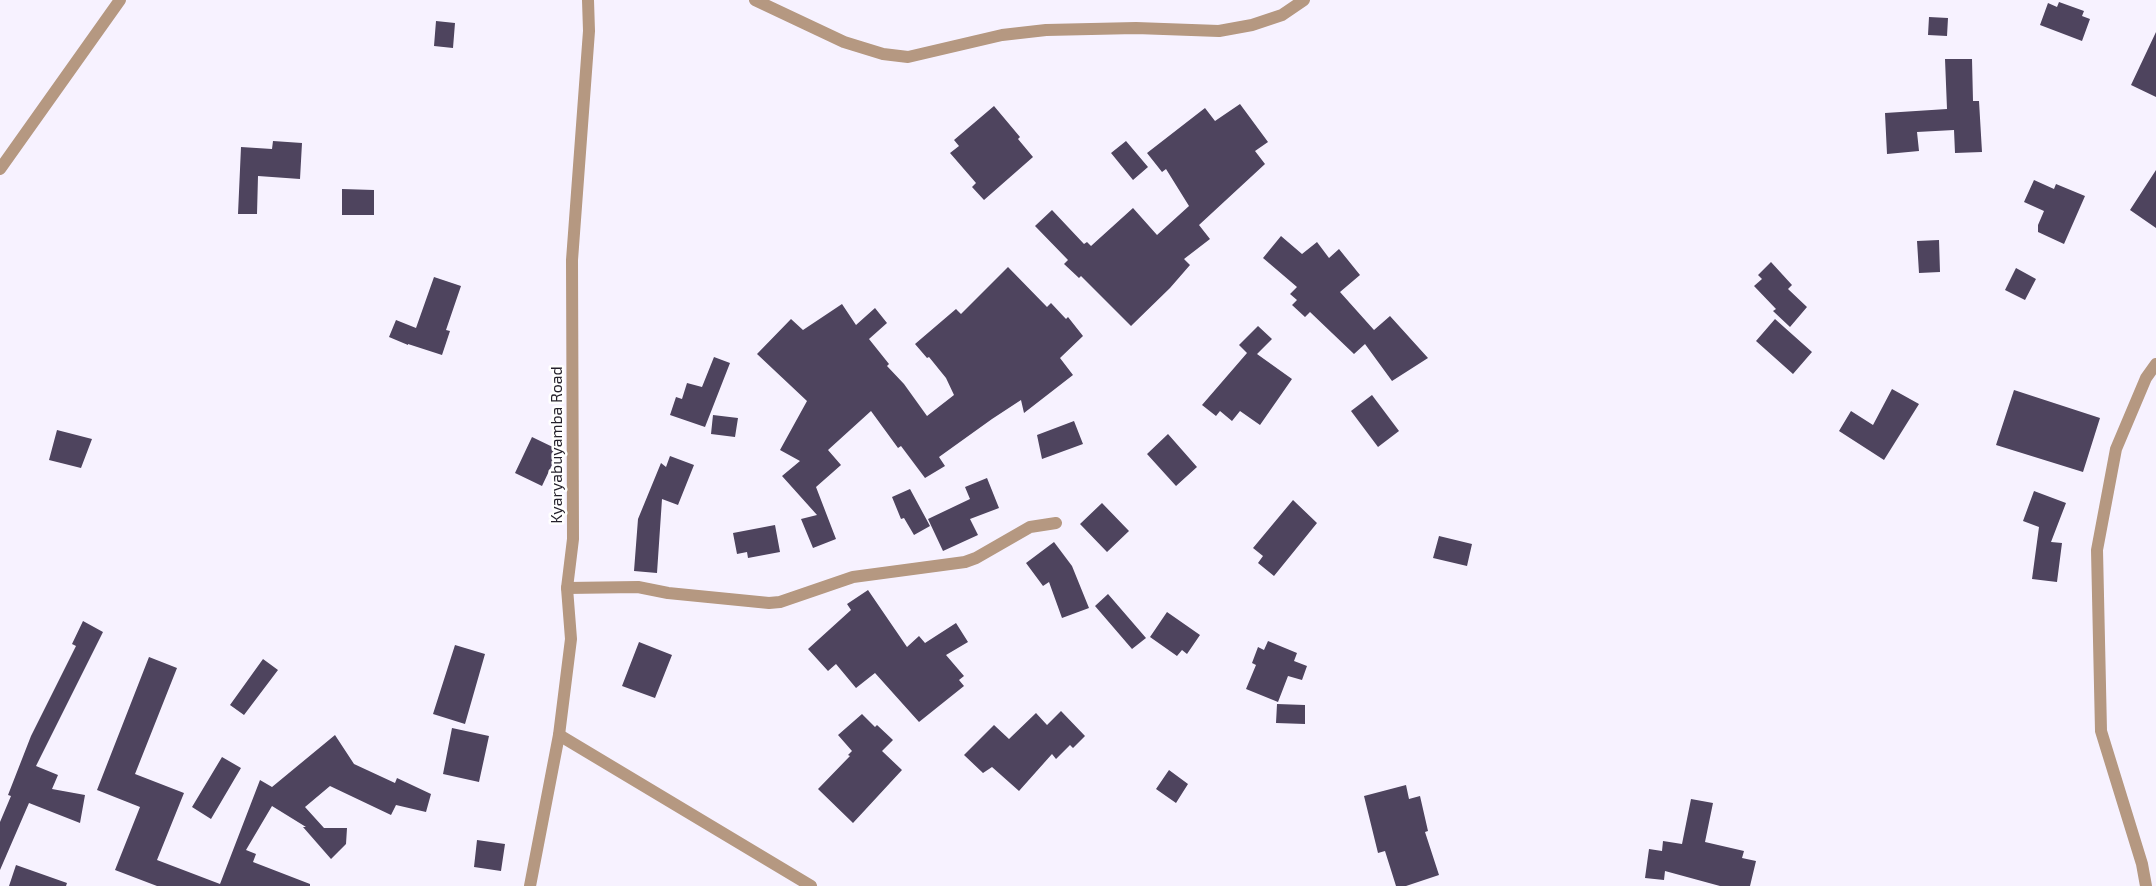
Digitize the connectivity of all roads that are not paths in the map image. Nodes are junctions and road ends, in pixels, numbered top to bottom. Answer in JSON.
{"nodes":[{"id":1,"x":120,"y":0,"type":"edge"},
{"id":2,"x":588,"y":0,"type":"edge"},
{"id":3,"x":755,"y":0,"type":"edge"},
{"id":4,"x":1304,"y":0,"type":"edge"},
{"id":5,"x":0,"y":169,"type":"edge"},
{"id":6,"x":2156,"y":364,"type":"edge"},
{"id":7,"x":1056,"y":523,"type":"dead end"},
{"id":8,"x":568,"y":588,"type":"junction"},
{"id":9,"x":559,"y":735,"type":"junction"},
{"id":10,"x":530,"y":886,"type":"edge"},
{"id":11,"x":811,"y":886,"type":"edge"},
{"id":12,"x":2146,"y":886,"type":"edge"}],
"edges":[{"from":1,"to":5,"type":"street"},
{"from":2,"to":8,"type":"street","name":"Kyaryabuyamba Road"},
{"from":3,"to":4,"type":"street"},
{"from":6,"to":12,"type":"street"},
{"from":7,"to":8,"type":"street"},
{"from":8,"to":9,"type":"street","name":"Kyaryabuyamba Road"},
{"from":9,"to":10,"type":"street","name":"Kyaryabuyamba Road"},
{"from":9,"to":11,"type":"street"}]}
